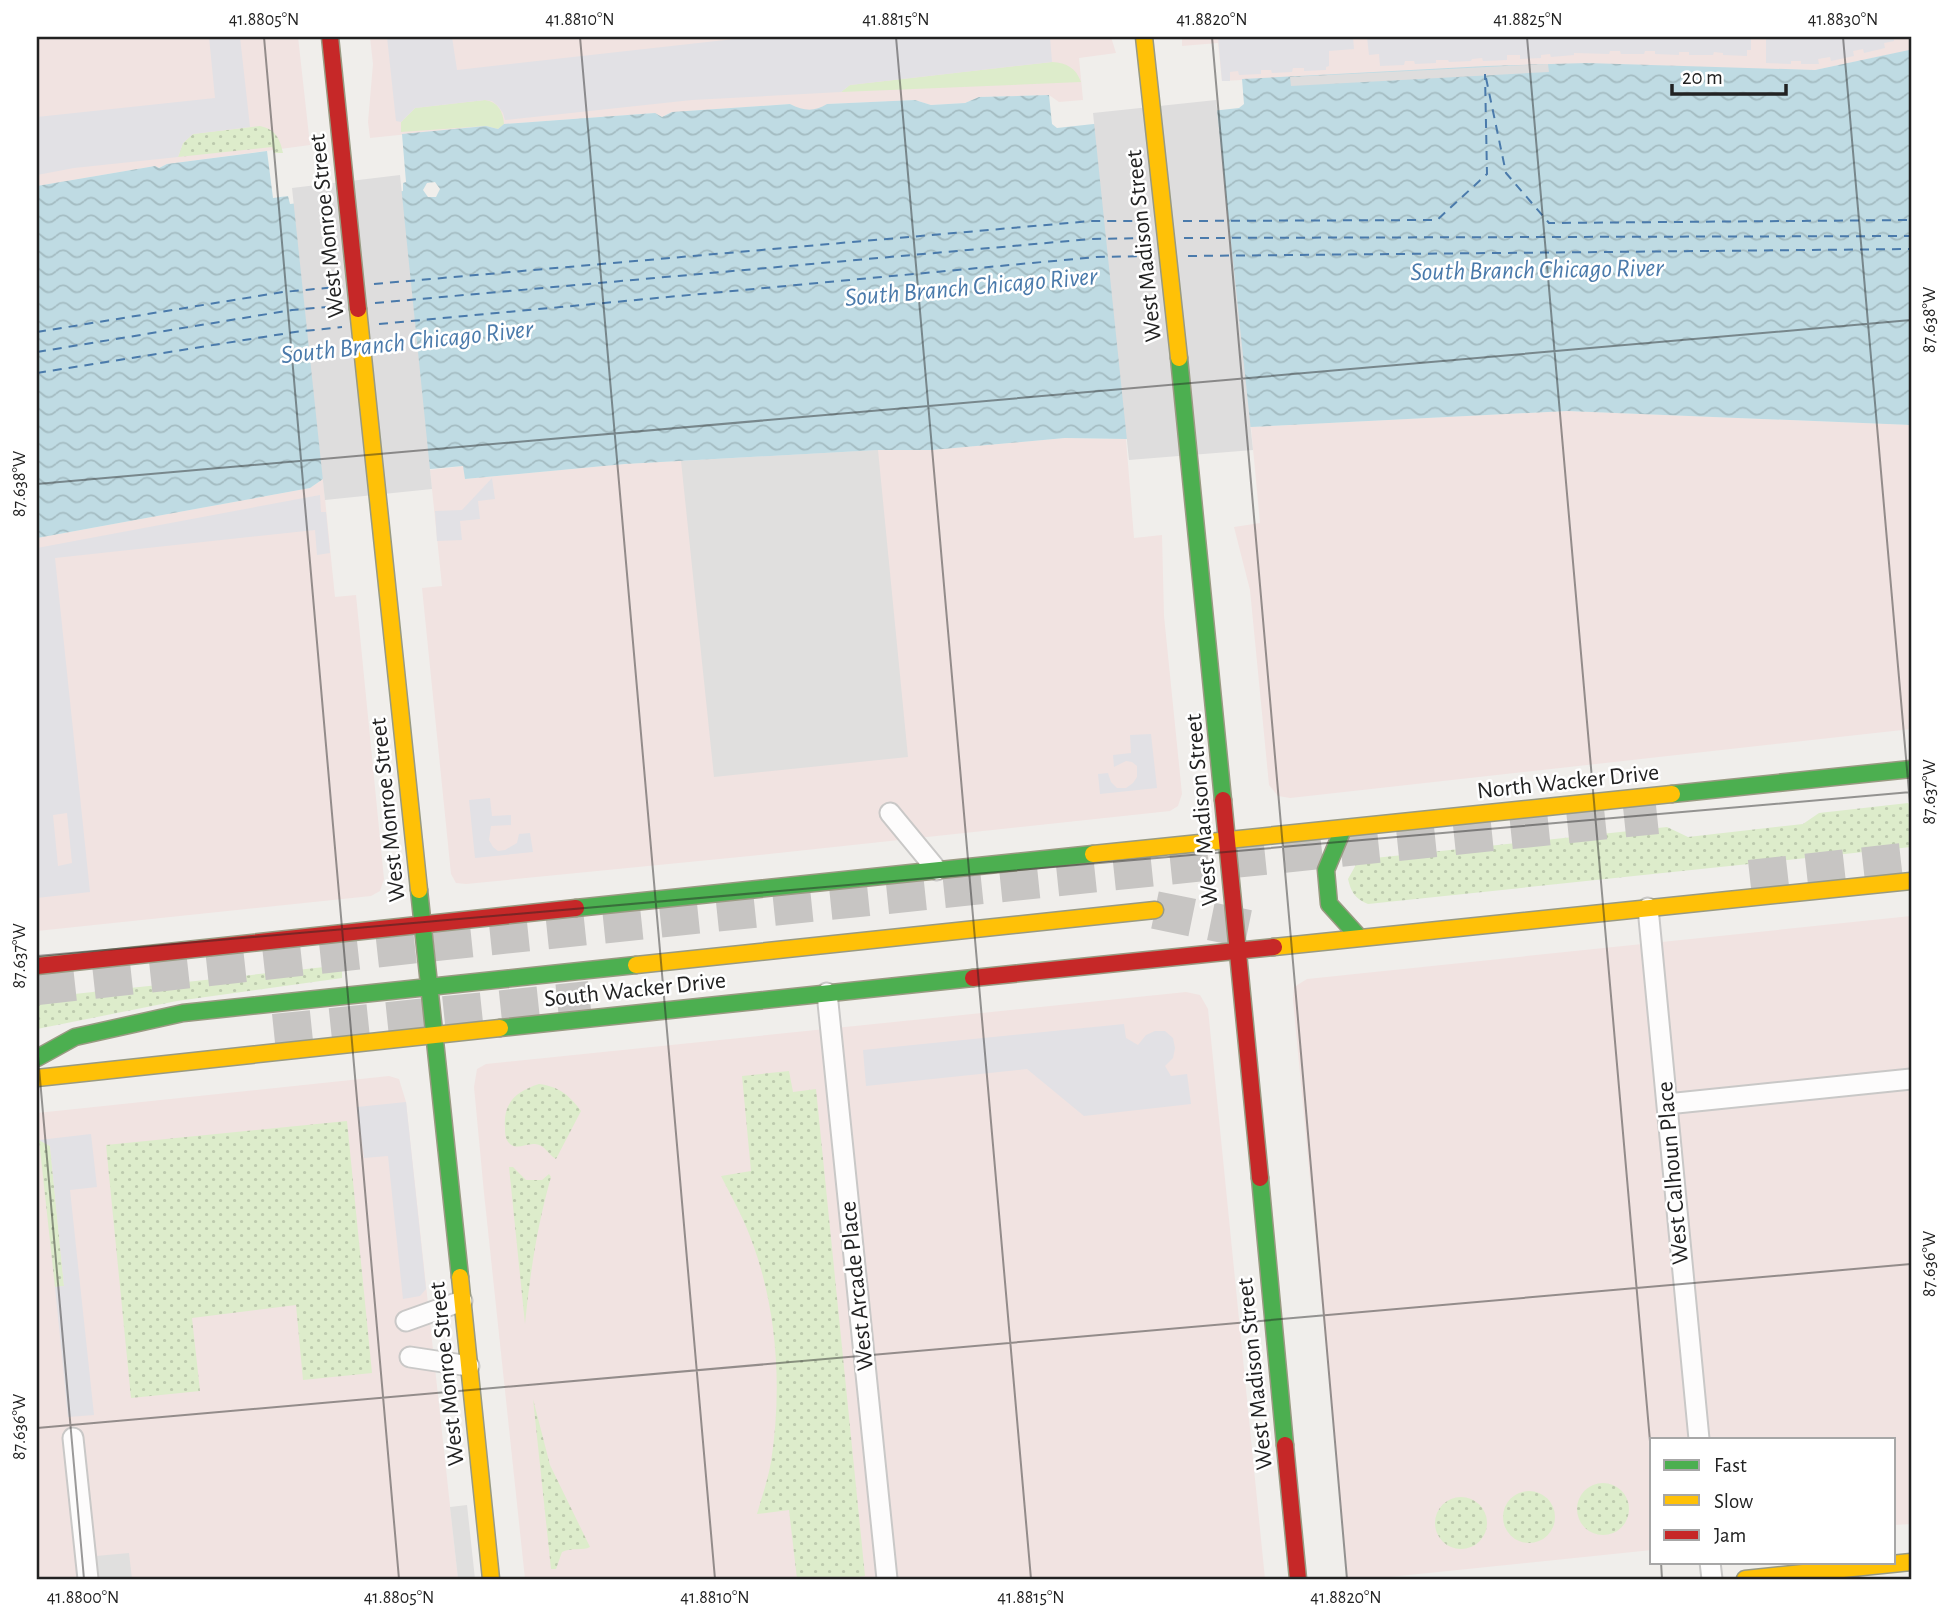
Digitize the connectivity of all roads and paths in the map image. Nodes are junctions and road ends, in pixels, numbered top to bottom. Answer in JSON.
{"nodes":[{"id":1,"x":330,"y":37,"type":"edge"},
{"id":2,"x":1144,"y":37,"type":"edge"},
{"id":3,"x":1911,"y":769,"type":"edge"},
{"id":4,"x":890,"y":813,"type":"dead end"},
{"id":5,"x":1343,"y":829,"type":"junction"},
{"id":6,"x":1229,"y":841,"type":"junction"},
{"id":7,"x":937,"y":870,"type":"junction"},
{"id":8,"x":1911,"y":881,"type":"edge"},
{"id":9,"x":1648,"y":908,"type":"junction"},
{"id":10,"x":1155,"y":910,"type":"tunnel mouth"},
{"id":11,"x":423,"y":923,"type":"junction"},
{"id":12,"x":1359,"y":937,"type":"junction"},
{"id":13,"x":1238,"y":952,"type":"junction"},
{"id":14,"x":37,"y":966,"type":"edge"},
{"id":15,"x":429,"y":985,"type":"junction"},
{"id":16,"x":827,"y":993,"type":"junction"},
{"id":17,"x":435,"y":1035,"type":"junction"},
{"id":18,"x":37,"y":1058,"type":"edge"},
{"id":19,"x":37,"y":1078,"type":"edge"},
{"id":20,"x":1911,"y":1079,"type":"edge"},
{"id":21,"x":1667,"y":1104,"type":"junction"},
{"id":22,"x":462,"y":1301,"type":"junction"},
{"id":23,"x":406,"y":1321,"type":"dead end"},
{"id":24,"x":410,"y":1357,"type":"dead end"},
{"id":25,"x":469,"y":1366,"type":"junction"},
{"id":26,"x":73,"y":1438,"type":"dead end"},
{"id":27,"x":1699,"y":1438,"type":"edge"},
{"id":28,"x":1891,"y":1564,"type":"edge"},
{"id":29,"x":88,"y":1579,"type":"edge"},
{"id":30,"x":491,"y":1579,"type":"edge"},
{"id":31,"x":887,"y":1579,"type":"edge"},
{"id":32,"x":1298,"y":1579,"type":"edge"},
{"id":33,"x":1745,"y":1579,"type":"edge"}],
"edges":[{"from":1,"to":11,"type":"main road","name":"West Monroe Street"},
{"from":2,"to":6,"type":"main road","name":"West Madison Street"},
{"from":3,"to":5,"type":"main road","name":"North Wacker Drive"},
{"from":4,"to":7,"type":"lane"},
{"from":5,"to":6,"type":"main road","name":"North Wacker Drive"},
{"from":5,"to":12,"type":"main road"},
{"from":6,"to":7,"type":"main road"},
{"from":6,"to":13,"type":"main road","name":"West Madison Street"},
{"from":7,"to":11,"type":"main road"},
{"from":8,"to":9,"type":"main road"},
{"from":9,"to":12,"type":"main road"},
{"from":9,"to":21,"type":"lane","name":"West Calhoun Place"},
{"from":10,"to":15,"type":"main road"},
{"from":11,"to":14,"type":"main road"},
{"from":11,"to":15,"type":"main road","name":"West Monroe Street"},
{"from":12,"to":13,"type":"main road"},
{"from":13,"to":16,"type":"main road","name":"South Wacker Drive"},
{"from":13,"to":32,"type":"main road","name":"West Madison Street"},
{"from":15,"to":17,"type":"main road","name":"West Monroe Street"},
{"from":15,"to":18,"type":"main road"},
{"from":16,"to":17,"type":"main road","name":"South Wacker Drive"},
{"from":16,"to":31,"type":"lane","name":"West Arcade Place"},
{"from":17,"to":19,"type":"main road","name":"South Wacker Drive"},
{"from":17,"to":22,"type":"main road","name":"West Monroe Street"},
{"from":20,"to":21,"type":"lane"},
{"from":21,"to":27,"type":"lane","name":"West Calhoun Place"},
{"from":22,"to":23,"type":"lane"},
{"from":22,"to":25,"type":"main road","name":"West Monroe Street"},
{"from":24,"to":25,"type":"lane"},
{"from":25,"to":30,"type":"main road","name":"West Monroe Street"},
{"from":26,"to":29,"type":"lane"},
{"from":28,"to":33,"type":"main road"}]}
